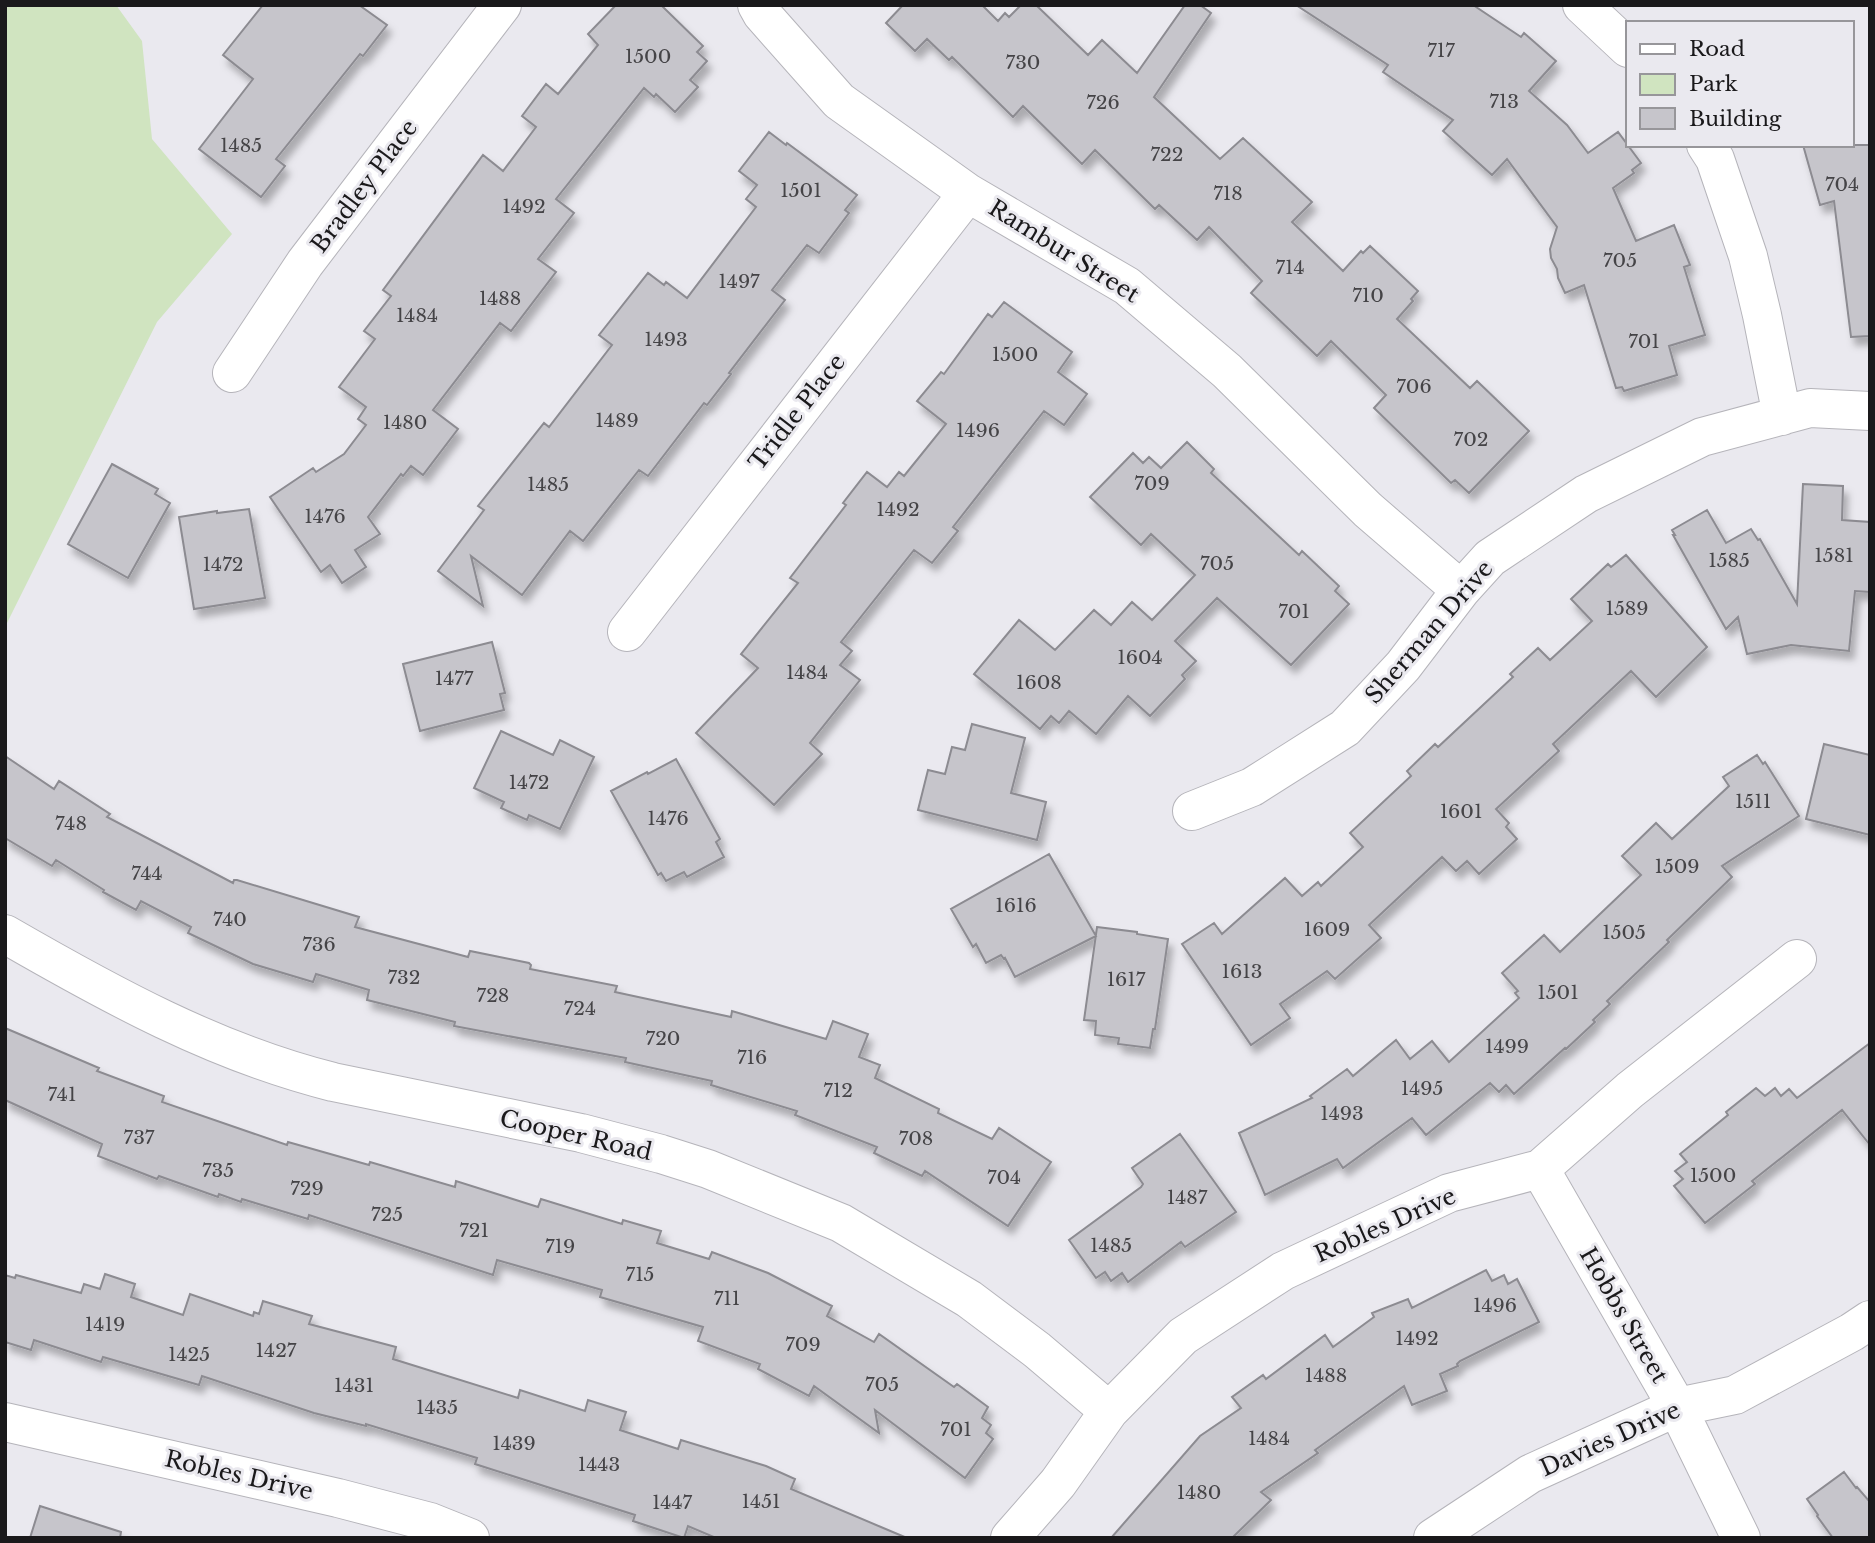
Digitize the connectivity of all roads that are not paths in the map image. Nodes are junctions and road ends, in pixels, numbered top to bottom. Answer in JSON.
{"nodes":[{"id":1,"x":502,"y":5,"type":"edge"},
{"id":2,"x":757,"y":5,"type":"edge"},
{"id":3,"x":1582,"y":5,"type":"edge"},
{"id":4,"x":1626,"y":46,"type":"edge"},
{"id":5,"x":1707,"y":147,"type":"edge"},
{"id":6,"x":968,"y":193,"type":"junction"},
{"id":7,"x":232,"y":373,"type":"dead end"},
{"id":8,"x":1870,"y":411,"type":"edge"},
{"id":9,"x":1782,"y":415,"type":"junction"},
{"id":10,"x":1461,"y":590,"type":"junction"},
{"id":11,"x":626,"y":632,"type":"dead end"},
{"id":12,"x":1192,"y":811,"type":"dead end"},
{"id":13,"x":5,"y":934,"type":"edge"},
{"id":14,"x":1797,"y":960,"type":"dead end"},
{"id":15,"x":1540,"y":1169,"type":"junction"},
{"id":16,"x":1870,"y":1320,"type":"edge"},
{"id":17,"x":1677,"y":1407,"type":"junction"},
{"id":18,"x":1109,"y":1411,"type":"junction"},
{"id":19,"x":5,"y":1422,"type":"edge"},
{"id":20,"x":470,"y":1538,"type":"edge"},
{"id":21,"x":1010,"y":1538,"type":"edge"},
{"id":22,"x":1433,"y":1538,"type":"edge"},
{"id":23,"x":1741,"y":1538,"type":"edge"}],
"edges":[{"from":1,"to":7,"type":"street","name":"Bradley Place"},
{"from":2,"to":6,"type":"street","name":"Rambur Street"},
{"from":3,"to":4,"type":"street"},
{"from":5,"to":9,"type":"street"},
{"from":6,"to":10,"type":"street","name":"Rambur Street"},
{"from":6,"to":11,"type":"street","name":"Tridle Place"},
{"from":8,"to":9,"type":"street","name":"Sherman Drive"},
{"from":9,"to":10,"type":"street","name":"Sherman Drive"},
{"from":10,"to":12,"type":"street","name":"Sherman Drive"},
{"from":13,"to":18,"type":"street","name":"Cooper Road"},
{"from":14,"to":15,"type":"street","name":"Robles Drive"},
{"from":15,"to":17,"type":"street","name":"Hobbs Street"},
{"from":15,"to":18,"type":"street","name":"Robles Drive"},
{"from":16,"to":17,"type":"street","name":"Davies Drive"},
{"from":17,"to":22,"type":"street","name":"Davies Drive"},
{"from":17,"to":23,"type":"street","name":"Hobbs Street"},
{"from":18,"to":21,"type":"street","name":"Robles Drive"},
{"from":19,"to":20,"type":"street","name":"Robles Drive"}]}
